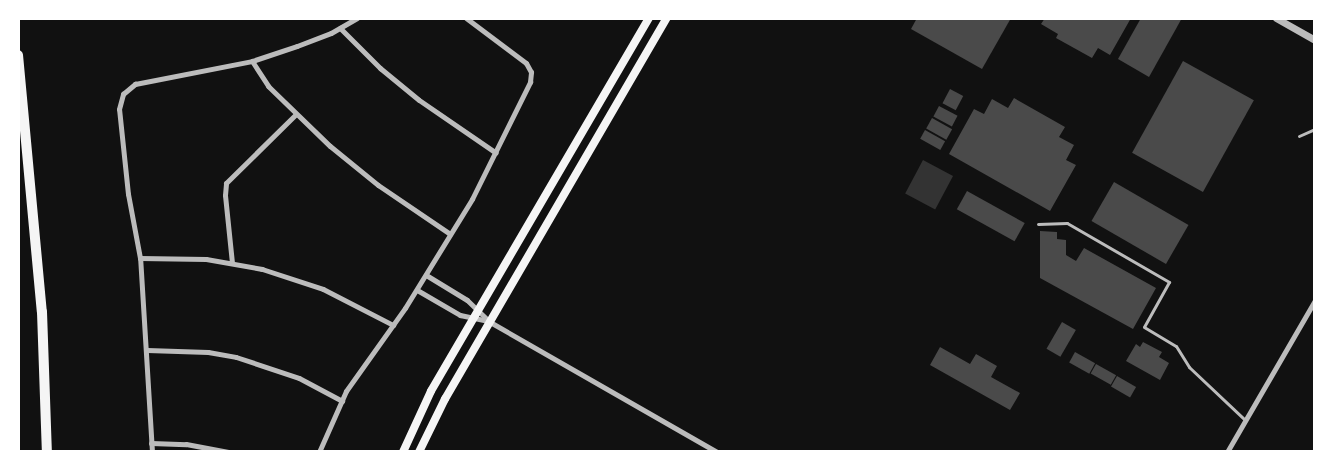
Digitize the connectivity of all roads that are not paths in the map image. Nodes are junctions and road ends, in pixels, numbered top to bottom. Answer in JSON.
{"nodes":[{"id":1,"x":357,"y":18,"type":"edge"},
{"id":2,"x":466,"y":18,"type":"edge"},
{"id":3,"x":649,"y":18,"type":"edge"},
{"id":4,"x":667,"y":18,"type":"edge"},
{"id":5,"x":1276,"y":18,"type":"edge"},
{"id":6,"x":340,"y":28,"type":"junction"},
{"id":7,"x":1315,"y":40,"type":"edge"},
{"id":8,"x":18,"y":55,"type":"edge"},
{"id":9,"x":252,"y":61,"type":"junction"},
{"id":10,"x":296,"y":114,"type":"junction"},
{"id":11,"x":1315,"y":129,"type":"edge"},
{"id":12,"x":1299,"y":136,"type":"dead end"},
{"id":13,"x":496,"y":153,"type":"junction"},
{"id":14,"x":1038,"y":224,"type":"dead end"},
{"id":15,"x":450,"y":234,"type":"junction"},
{"id":16,"x":140,"y":258,"type":"junction"},
{"id":17,"x":232,"y":263,"type":"junction"},
{"id":18,"x":426,"y":275,"type":"junction"},
{"id":19,"x":417,"y":290,"type":"junction"},
{"id":20,"x":1315,"y":300,"type":"edge"},
{"id":21,"x":476,"y":314,"type":"junction"},
{"id":22,"x":490,"y":322,"type":"junction"},
{"id":23,"x":393,"y":325,"type":"junction"},
{"id":24,"x":147,"y":350,"type":"junction"},
{"id":25,"x":342,"y":401,"type":"junction"},
{"id":26,"x":47,"y":414,"type":"junction"},
{"id":27,"x":1245,"y":420,"type":"junction"},
{"id":28,"x":151,"y":443,"type":"junction"},
{"id":29,"x":47,"y":452,"type":"edge"},
{"id":30,"x":52,"y":452,"type":"edge"},
{"id":31,"x":152,"y":452,"type":"edge"},
{"id":32,"x":228,"y":452,"type":"edge"},
{"id":33,"x":319,"y":452,"type":"edge"},
{"id":34,"x":403,"y":452,"type":"edge"},
{"id":35,"x":419,"y":452,"type":"edge"},
{"id":36,"x":717,"y":452,"type":"edge"},
{"id":37,"x":1227,"y":452,"type":"edge"}],
"edges":[{"from":1,"to":6,"type":"street"},
{"from":2,"to":13,"type":"street"},
{"from":3,"to":21,"type":"main road"},
{"from":4,"to":22,"type":"main road"},
{"from":5,"to":7,"type":"street"},
{"from":6,"to":9,"type":"street"},
{"from":6,"to":13,"type":"street"},
{"from":8,"to":26,"type":"highway"},
{"from":9,"to":10,"type":"street"},
{"from":9,"to":16,"type":"street"},
{"from":10,"to":15,"type":"street"},
{"from":10,"to":17,"type":"street"},
{"from":11,"to":12,"type":"lane"},
{"from":13,"to":15,"type":"street"},
{"from":14,"to":27,"type":"lane"},
{"from":15,"to":18,"type":"street"},
{"from":16,"to":17,"type":"street"},
{"from":16,"to":24,"type":"street"},
{"from":17,"to":23,"type":"street"},
{"from":18,"to":19,"type":"street"},
{"from":18,"to":21,"type":"street"},
{"from":19,"to":21,"type":"street"},
{"from":19,"to":23,"type":"street"},
{"from":20,"to":27,"type":"street"},
{"from":21,"to":22,"type":"street"},
{"from":21,"to":34,"type":"main road"},
{"from":22,"to":35,"type":"main road"},
{"from":22,"to":36,"type":"street"},
{"from":23,"to":25,"type":"street"},
{"from":24,"to":25,"type":"street"},
{"from":24,"to":28,"type":"street"},
{"from":25,"to":33,"type":"street"},
{"from":26,"to":29,"type":"highway"},
{"from":26,"to":30,"type":"highway"},
{"from":27,"to":37,"type":"street"},
{"from":28,"to":31,"type":"street"},
{"from":28,"to":32,"type":"street"}]}
